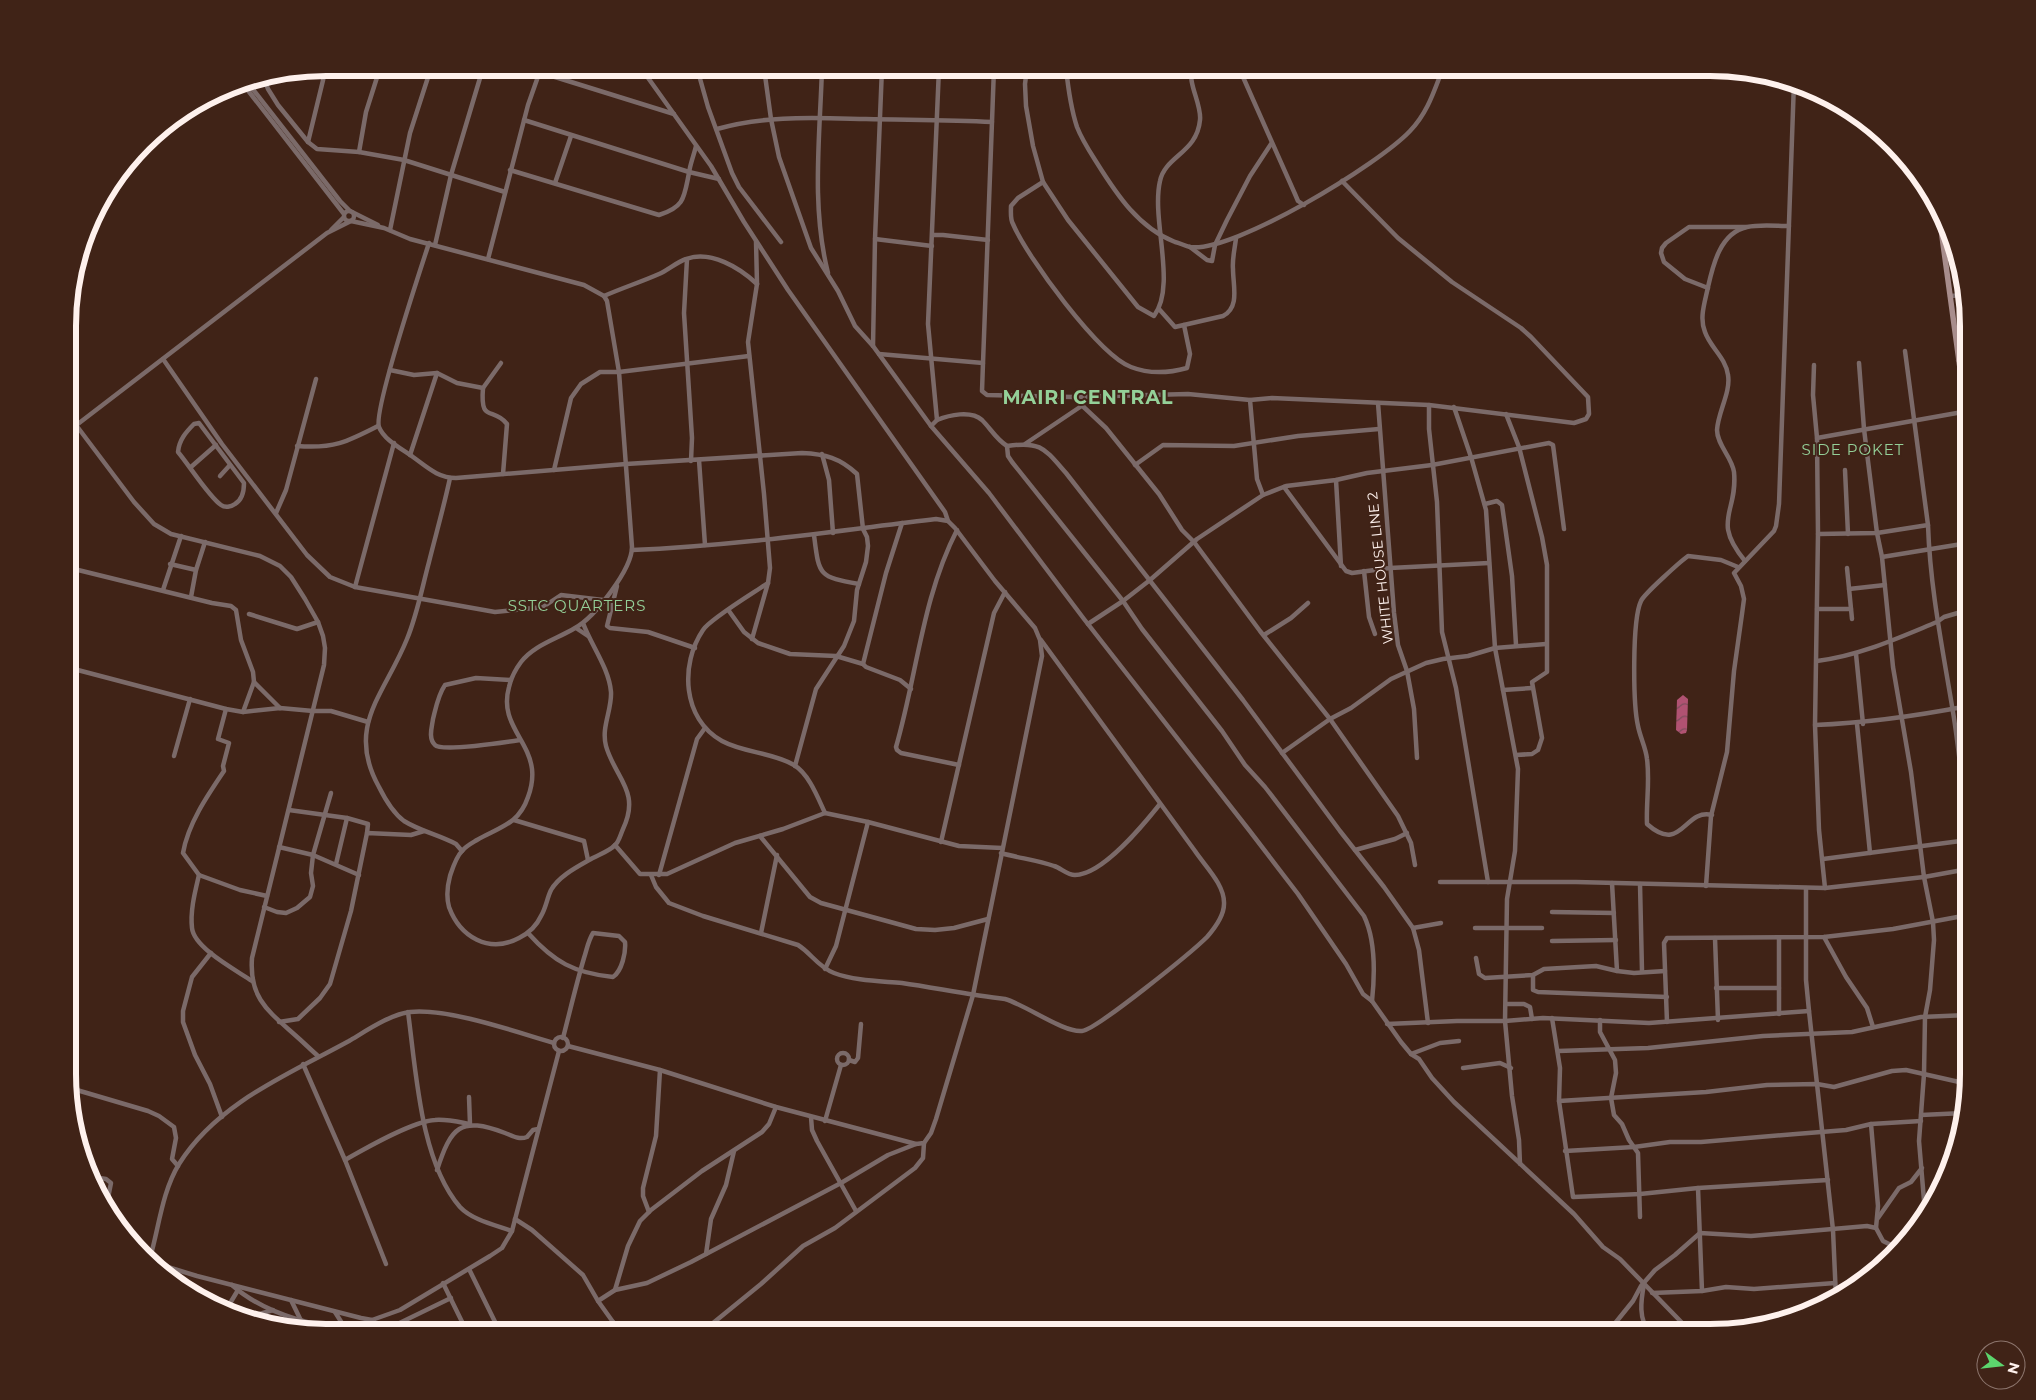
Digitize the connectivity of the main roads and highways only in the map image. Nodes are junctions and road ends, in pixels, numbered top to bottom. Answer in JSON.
{"nodes":[{"id":1,"x":1941,"y":231,"type":"edge"},
{"id":2,"x":1960,"y":371,"type":"edge"}],
"edges":[{"from":1,"to":2,"type":"main road"}]}
